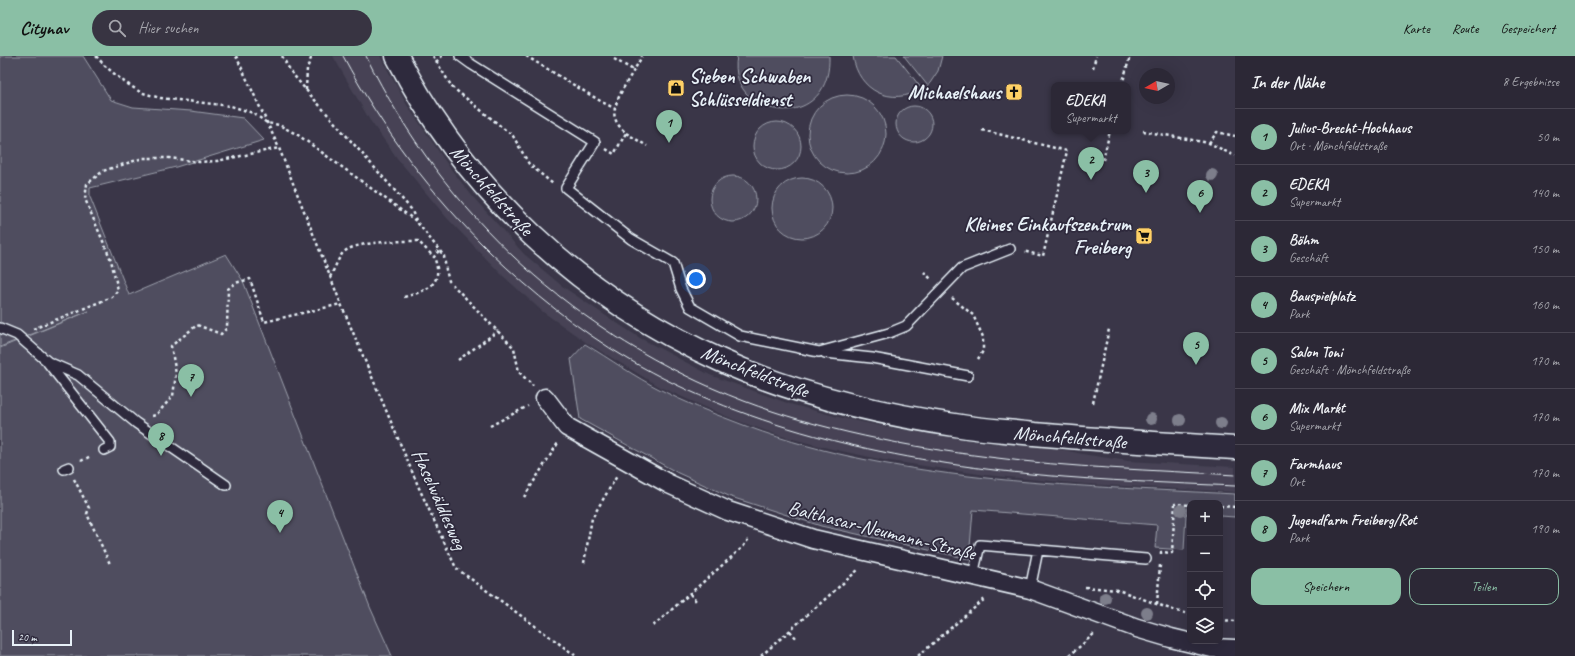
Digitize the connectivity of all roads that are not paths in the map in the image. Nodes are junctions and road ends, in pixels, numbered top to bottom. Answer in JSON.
{"nodes":[{"id":1,"x":397,"y":56,"type":"edge"},
{"id":2,"x":460,"y":56,"type":"edge"},
{"id":3,"x":1010,"y":248,"type":"road end"},
{"id":4,"x":0,"y":328,"type":"edge"},
{"id":5,"x":819,"y":352,"type":"junction"},
{"id":6,"x":48,"y":362,"type":"junction"},
{"id":7,"x":968,"y":376,"type":"dead end"},
{"id":8,"x":545,"y":398,"type":"road end"},
{"id":9,"x":1235,"y":448,"type":"edge"},
{"id":10,"x":104,"y":450,"type":"road end"},
{"id":11,"x":226,"y":486,"type":"dead end"},
{"id":12,"x":1038,"y":550,"type":"junction"},
{"id":13,"x":1146,"y":559,"type":"dead end"},
{"id":14,"x":973,"y":575,"type":"junction"},
{"id":15,"x":1030,"y":589,"type":"junction"},
{"id":16,"x":1235,"y":649,"type":"edge"}],
"edges":[{"from":1,"to":9,"type":"main road","name":"Mönchfeldstraße"},
{"from":2,"to":5,"type":"lane"},
{"from":3,"to":5,"type":"lane"},
{"from":4,"to":6,"type":"lane"},
{"from":5,"to":7,"type":"lane"},
{"from":6,"to":10,"type":"lane"},
{"from":6,"to":11,"type":"lane"},
{"from":8,"to":14,"type":"street","name":"Balthasar-Neumann-Straße"},
{"from":12,"to":13,"type":"lane"},
{"from":12,"to":14,"type":"lane"},
{"from":12,"to":15,"type":"lane"},
{"from":14,"to":15,"type":"street","name":"Balthasar-Neumann-Straße"},
{"from":15,"to":16,"type":"street","name":"Balthasar-Neumann-Straße"}]}
